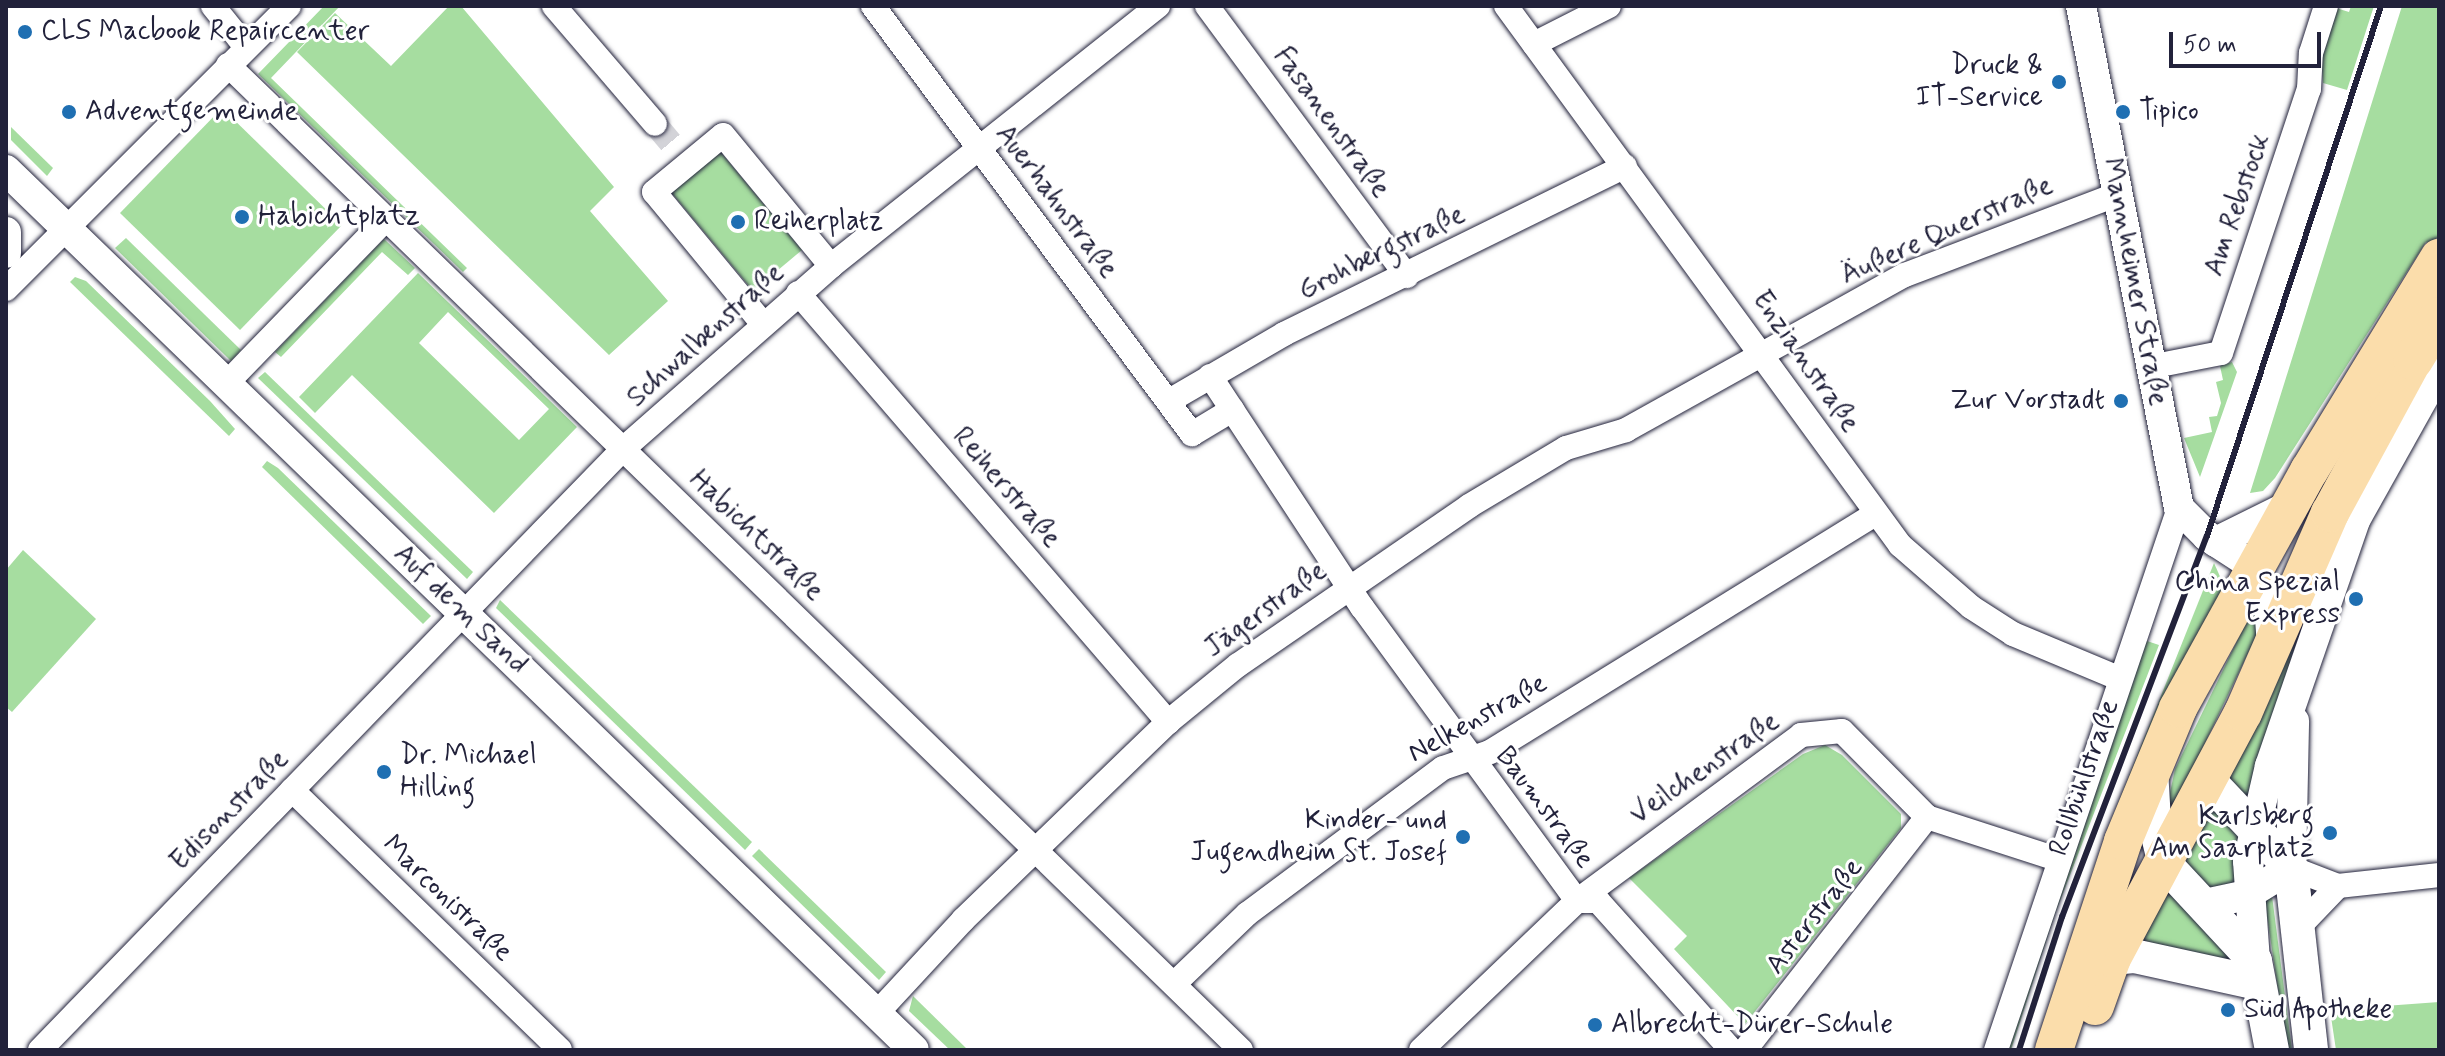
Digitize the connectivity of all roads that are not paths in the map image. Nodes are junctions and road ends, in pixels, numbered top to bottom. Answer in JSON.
{"nodes":[{"id":1,"x":213,"y":6,"type":"edge"},
{"id":2,"x":289,"y":6,"type":"edge"},
{"id":3,"x":554,"y":6,"type":"edge"},
{"id":4,"x":873,"y":6,"type":"edge"},
{"id":5,"x":1158,"y":6,"type":"edge"},
{"id":6,"x":1207,"y":6,"type":"edge"},
{"id":7,"x":1506,"y":6,"type":"edge"},
{"id":8,"x":1609,"y":6,"type":"edge"},
{"id":9,"x":2081,"y":6,"type":"edge"},
{"id":10,"x":2326,"y":6,"type":"edge"},
{"id":11,"x":1534,"y":44,"type":"junction"},
{"id":12,"x":246,"y":47,"type":"junction"},
{"id":13,"x":228,"y":65,"type":"junction"},
{"id":14,"x":655,"y":124,"type":"tunnel mouth"},
{"id":15,"x":978,"y":147,"type":"junction"},
{"id":16,"x":1625,"y":166,"type":"junction"},
{"id":17,"x":6,"y":170,"type":"edge"},
{"id":18,"x":2118,"y":194,"type":"junction"},
{"id":19,"x":387,"y":218,"type":"junction"},
{"id":20,"x":66,"y":227,"type":"junction"},
{"id":21,"x":6,"y":232,"type":"edge"},
{"id":22,"x":6,"y":253,"type":"edge"},
{"id":23,"x":2439,"y":258,"type":"edge"},
{"id":24,"x":831,"y":266,"type":"junction"},
{"id":25,"x":1407,"y":276,"type":"junction"},
{"id":26,"x":6,"y":289,"type":"edge"},
{"id":27,"x":798,"y":293,"type":"junction"},
{"id":28,"x":2439,"y":317,"type":"edge"},
{"id":29,"x":763,"y":324,"type":"junction"},
{"id":30,"x":1761,"y":353,"type":"junction"},
{"id":31,"x":2426,"y":365,"type":"edge"},
{"id":32,"x":2150,"y":367,"type":"junction"},
{"id":33,"x":1210,"y":376,"type":"junction"},
{"id":34,"x":226,"y":384,"type":"junction"},
{"id":35,"x":1169,"y":401,"type":"junction"},
{"id":36,"x":1232,"y":410,"type":"junction"},
{"id":37,"x":623,"y":449,"type":"junction"},
{"id":38,"x":2291,"y":505,"type":"junction"},
{"id":39,"x":2179,"y":508,"type":"junction"},
{"id":40,"x":1876,"y":514,"type":"junction"},
{"id":41,"x":2216,"y":542,"type":"junction"},
{"id":42,"x":2255,"y":567,"type":"junction"},
{"id":43,"x":1349,"y":586,"type":"junction"},
{"id":44,"x":2233,"y":604,"type":"junction"},
{"id":45,"x":463,"y":614,"type":"junction"},
{"id":46,"x":2272,"y":648,"type":"junction"},
{"id":47,"x":2118,"y":678,"type":"junction"},
{"id":48,"x":2293,"y":703,"type":"junction"},
{"id":49,"x":1168,"y":722,"type":"junction"},
{"id":50,"x":1469,"y":758,"type":"junction"},
{"id":51,"x":2151,"y":770,"type":"junction"},
{"id":52,"x":2210,"y":782,"type":"junction"},
{"id":53,"x":292,"y":790,"type":"junction"},
{"id":54,"x":1927,"y":817,"type":"junction"},
{"id":55,"x":2255,"y":830,"type":"junction"},
{"id":56,"x":1036,"y":848,"type":"junction"},
{"id":57,"x":2057,"y":859,"type":"junction"},
{"id":58,"x":2165,"y":864,"type":"junction"},
{"id":59,"x":2291,"y":868,"type":"junction"},
{"id":60,"x":2439,"y":875,"type":"edge"},
{"id":61,"x":2338,"y":886,"type":"junction"},
{"id":62,"x":2247,"y":895,"type":"junction"},
{"id":63,"x":1577,"y":901,"type":"junction"},
{"id":64,"x":2205,"y":904,"type":"junction"},
{"id":65,"x":2296,"y":930,"type":"junction"},
{"id":66,"x":2112,"y":958,"type":"junction"},
{"id":67,"x":2256,"y":972,"type":"junction"},
{"id":68,"x":1174,"y":984,"type":"junction"},
{"id":69,"x":877,"y":1013,"type":"junction"},
{"id":70,"x":40,"y":1050,"type":"edge"},
{"id":71,"x":560,"y":1050,"type":"edge"},
{"id":72,"x":914,"y":1050,"type":"edge"},
{"id":73,"x":1241,"y":1050,"type":"edge"},
{"id":74,"x":1421,"y":1050,"type":"edge"},
{"id":75,"x":1731,"y":1050,"type":"edge"},
{"id":76,"x":1745,"y":1050,"type":"edge"},
{"id":77,"x":1996,"y":1050,"type":"edge"},
{"id":78,"x":2054,"y":1050,"type":"edge"},
{"id":79,"x":2080,"y":1050,"type":"edge"},
{"id":80,"x":2272,"y":1050,"type":"edge"},
{"id":81,"x":2311,"y":1050,"type":"edge"}],
"edges":[{"from":1,"to":12,"type":"street"},
{"from":2,"to":12,"type":"street"},
{"from":3,"to":14,"type":"street"},
{"from":4,"to":15,"type":"street","name":"Auerhahnstraße"},
{"from":5,"to":15,"type":"street","name":"Schwalbenstraße"},
{"from":6,"to":25,"type":"street","name":"Fasanenstraße"},
{"from":7,"to":11,"type":"street","name":"Enzianstraße"},
{"from":8,"to":11,"type":"street"},
{"from":9,"to":18,"type":"street","name":"Mannheimer Straße"},
{"from":10,"to":32,"type":"street","name":"Am Rebstock"},
{"from":11,"to":16,"type":"street","name":"Enzianstraße"},
{"from":12,"to":13,"type":"street"},
{"from":13,"to":19,"type":"street","name":"Habichtstraße"},
{"from":13,"to":20,"type":"street"},
{"from":15,"to":24,"type":"street","name":"Schwalbenstraße"},
{"from":15,"to":35,"type":"street","name":"Auerhahnstraße"},
{"from":16,"to":25,"type":"street","name":"Grohbergstraße"},
{"from":16,"to":30,"type":"street","name":"Enzianstraße"},
{"from":17,"to":20,"type":"street","name":"Auf dem Sand"},
{"from":18,"to":30,"type":"street","name":"Äußere Querstraße"},
{"from":18,"to":32,"type":"street","name":"Mannheimer Straße"},
{"from":19,"to":34,"type":"street"},
{"from":19,"to":37,"type":"street","name":"Habichtstraße"},
{"from":20,"to":26,"type":"street"},
{"from":20,"to":34,"type":"street","name":"Auf dem Sand"},
{"from":21,"to":22,"type":"street"},
{"from":23,"to":38,"type":"main road","name":"Rollbühlstraße"},
{"from":24,"to":27,"type":"street","name":"Schwalbenstraße"},
{"from":24,"to":29,"type":"street"},
{"from":25,"to":33,"type":"street","name":"Grohbergstraße"},
{"from":27,"to":29,"type":"street","name":"Schwalbenstraße"},
{"from":27,"to":49,"type":"street","name":"Reiherstraße"},
{"from":28,"to":31,"type":"highway"},
{"from":29,"to":37,"type":"street","name":"Schwalbenstraße"},
{"from":30,"to":40,"type":"street","name":"Enzianstraße"},
{"from":30,"to":43,"type":"street","name":"Jägerstraße"},
{"from":31,"to":46,"type":"main road"},
{"from":31,"to":48,"type":"street"},
{"from":32,"to":39,"type":"street","name":"Mannheimer Straße"},
{"from":33,"to":35,"type":"street","name":"Grohbergstraße"},
{"from":33,"to":36,"type":"street","name":"Baumstraße"},
{"from":34,"to":45,"type":"street","name":"Auf dem Sand"},
{"from":35,"to":36,"type":"street","name":"Auerhahnstraße"},
{"from":36,"to":43,"type":"street","name":"Baumstraße"},
{"from":37,"to":45,"type":"street","name":"Schwalbenstraße"},
{"from":37,"to":56,"type":"street","name":"Habichtstraße"},
{"from":38,"to":41,"type":"street"},
{"from":38,"to":42,"type":"main road","name":"Rollbühlstraße"},
{"from":39,"to":41,"type":"street"},
{"from":39,"to":47,"type":"street","name":"Rollbühlstraße"},
{"from":40,"to":47,"type":"street","name":"Enzianstraße"},
{"from":40,"to":50,"type":"street","name":"Nelkenstraße"},
{"from":41,"to":42,"type":"street"},
{"from":41,"to":44,"type":"street"},
{"from":42,"to":44,"type":"main road","name":"Rollbühlstraße"},
{"from":42,"to":46,"type":"street"},
{"from":43,"to":49,"type":"street","name":"Jägerstraße"},
{"from":43,"to":50,"type":"street","name":"Baumstraße"},
{"from":44,"to":51,"type":"main road","name":"Rollbühlstraße"},
{"from":45,"to":53,"type":"street","name":"Edisonstraße"},
{"from":45,"to":69,"type":"street","name":"Auf dem Sand"},
{"from":46,"to":52,"type":"main road"},
{"from":47,"to":57,"type":"street","name":"Rollbühlstraße"},
{"from":48,"to":55,"type":"street"},
{"from":48,"to":59,"type":"street"},
{"from":49,"to":56,"type":"street","name":"Jägerstraße"},
{"from":50,"to":63,"type":"street","name":"Baumstraße"},
{"from":50,"to":68,"type":"street","name":"Nelkenstraße"},
{"from":51,"to":58,"type":"main road"},
{"from":51,"to":78,"type":"main road","name":"Rollbühlstraße"},
{"from":52,"to":55,"type":"main road"},
{"from":52,"to":58,"type":"main road"},
{"from":53,"to":70,"type":"street","name":"Edisonstraße"},
{"from":53,"to":71,"type":"street","name":"Marconistraße"},
{"from":54,"to":57,"type":"street","name":"Veilchenstraße"},
{"from":54,"to":63,"type":"street","name":"Veilchenstraße"},
{"from":54,"to":76,"type":"street","name":"Asterstraße"},
{"from":55,"to":59,"type":"main road"},
{"from":55,"to":62,"type":"street"},
{"from":56,"to":68,"type":"street","name":"Habichtstraße"},
{"from":56,"to":69,"type":"street","name":"Jägerstraße"},
{"from":57,"to":77,"type":"street","name":"Rollbühlstraße"},
{"from":58,"to":64,"type":"main road"},
{"from":58,"to":66,"type":"main road"},
{"from":59,"to":61,"type":"street"},
{"from":59,"to":62,"type":"street"},
{"from":59,"to":65,"type":"main road"},
{"from":60,"to":61,"type":"street"},
{"from":61,"to":65,"type":"street"},
{"from":62,"to":64,"type":"street"},
{"from":62,"to":67,"type":"street"},
{"from":63,"to":74,"type":"street","name":"Veilchenstraße"},
{"from":63,"to":75,"type":"street","name":"Baumstraße"},
{"from":64,"to":67,"type":"main road"},
{"from":65,"to":81,"type":"main road"},
{"from":66,"to":67,"type":"main road"},
{"from":66,"to":79,"type":"main road"},
{"from":67,"to":80,"type":"main road"},
{"from":68,"to":73,"type":"street","name":"Habichtstraße"},
{"from":69,"to":72,"type":"street","name":"Auf dem Sand"}]}
